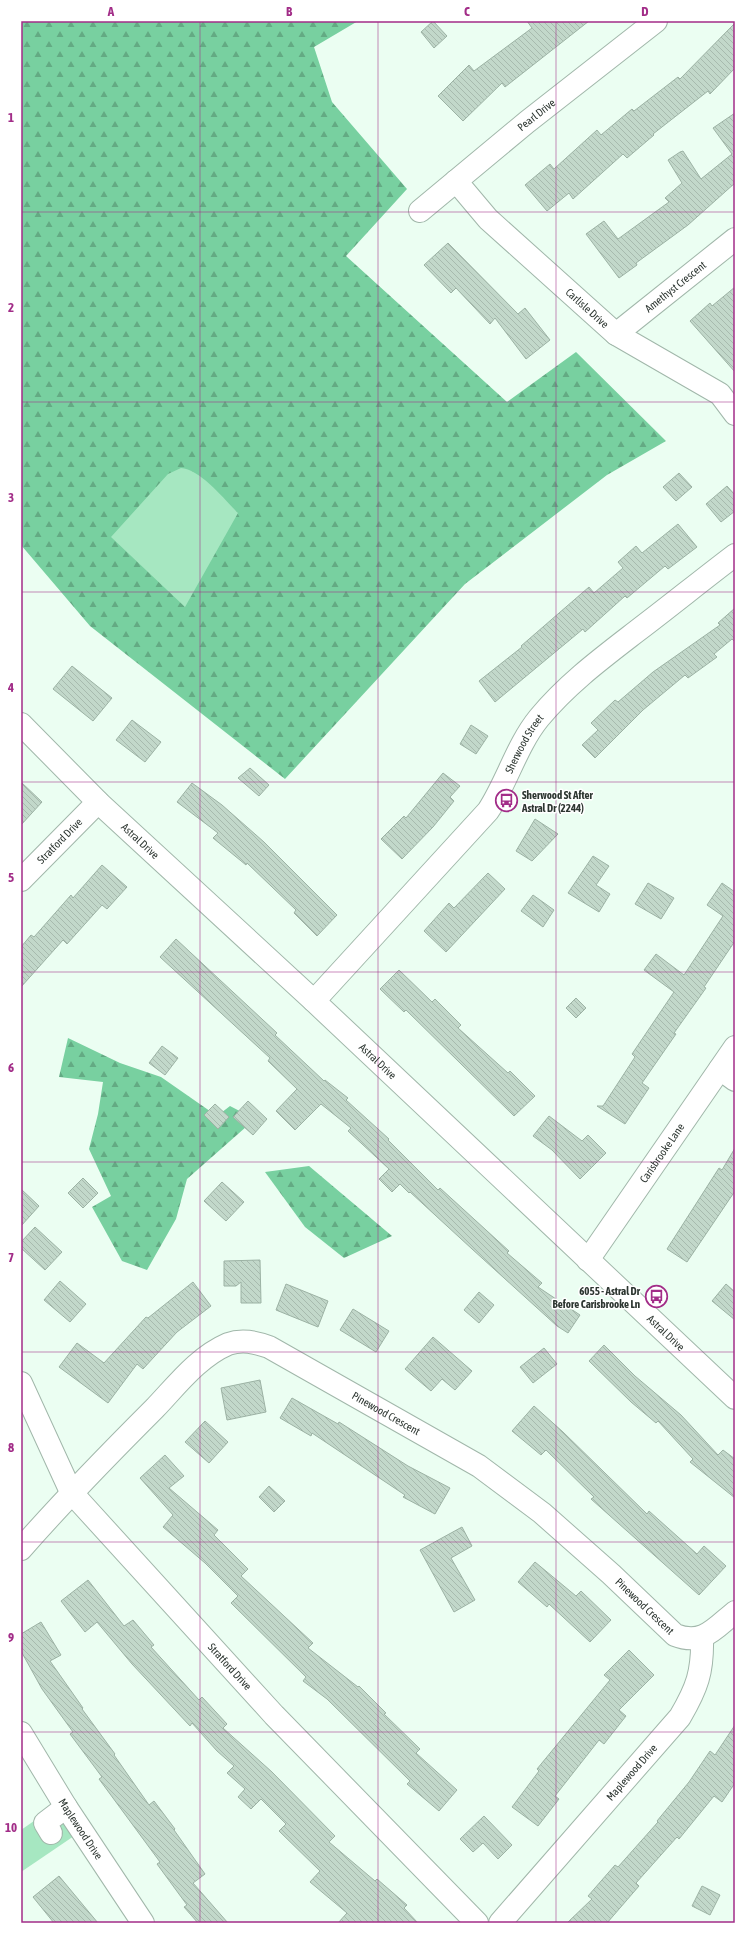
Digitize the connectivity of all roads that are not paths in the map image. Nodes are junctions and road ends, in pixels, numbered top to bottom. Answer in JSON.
{"nodes":[{"id":1,"x":656,"y":21,"type":"edge"},
{"id":2,"x":456,"y":181,"type":"junction"},
{"id":3,"x":420,"y":211,"type":"dead end"},
{"id":4,"x":735,"y":239,"type":"edge"},
{"id":5,"x":616,"y":334,"type":"junction"},
{"id":6,"x":735,"y":414,"type":"edge"},
{"id":7,"x":735,"y":554,"type":"edge"},
{"id":8,"x":21,"y":724,"type":"edge"},
{"id":9,"x":98,"y":802,"type":"junction"},
{"id":10,"x":21,"y":880,"type":"edge"},
{"id":11,"x":314,"y":1001,"type":"junction"},
{"id":12,"x":735,"y":1047,"type":"edge"},
{"id":13,"x":728,"y":1075,"type":"edge"},
{"id":14,"x":588,"y":1260,"type":"junction"},
{"id":15,"x":21,"y":1383,"type":"edge"},
{"id":16,"x":735,"y":1398,"type":"edge"},
{"id":17,"x":71,"y":1492,"type":"junction"},
{"id":18,"x":21,"y":1549,"type":"edge"},
{"id":19,"x":735,"y":1612,"type":"edge"},
{"id":20,"x":702,"y":1637,"type":"junction"},
{"id":21,"x":21,"y":1734,"type":"edge"},
{"id":22,"x":66,"y":1807,"type":"junction"},
{"id":23,"x":51,"y":1833,"type":"dead end"},
{"id":24,"x":143,"y":1923,"type":"edge"},
{"id":25,"x":477,"y":1923,"type":"edge"},
{"id":26,"x":500,"y":1923,"type":"edge"}],
"edges":[{"from":1,"to":2,"type":"street","name":"Pearl Drive"},
{"from":2,"to":3,"type":"street","name":"Pearl Drive"},
{"from":2,"to":5,"type":"street","name":"Carlisle Drive"},
{"from":4,"to":5,"type":"street","name":"Amethyst Crescent"},
{"from":5,"to":6,"type":"street","name":"Carlisle Drive"},
{"from":7,"to":11,"type":"street","name":"Sherwood Street"},
{"from":8,"to":9,"type":"street","name":"Astral Drive"},
{"from":9,"to":10,"type":"street","name":"Stratford Drive"},
{"from":9,"to":11,"type":"street","name":"Astral Drive"},
{"from":11,"to":14,"type":"street","name":"Astral Drive"},
{"from":12,"to":13,"type":"street","name":"Carisbrooke Lane"},
{"from":13,"to":14,"type":"street","name":"Carisbrooke Lane"},
{"from":14,"to":16,"type":"street","name":"Astral Drive"},
{"from":15,"to":17,"type":"street","name":"Stratford Drive"},
{"from":17,"to":18,"type":"street"},
{"from":17,"to":20,"type":"street","name":"Pinewood Crescent"},
{"from":17,"to":25,"type":"street","name":"Stratford Drive"},
{"from":19,"to":20,"type":"street"},
{"from":20,"to":26,"type":"street","name":"Maplewood Drive"},
{"from":21,"to":22,"type":"street","name":"Maplewood Drive"},
{"from":22,"to":23,"type":"street"},
{"from":22,"to":24,"type":"street","name":"Maplewood Drive"}]}
